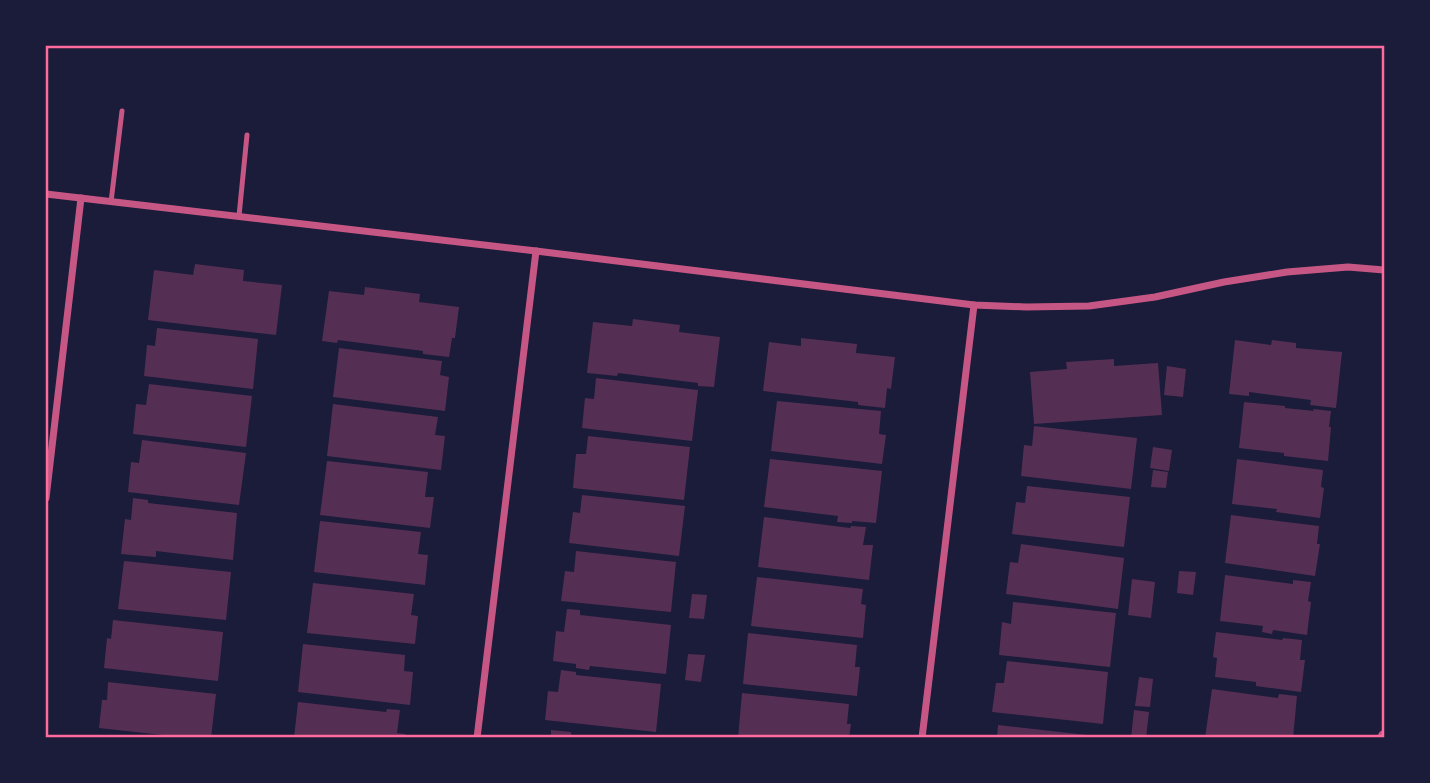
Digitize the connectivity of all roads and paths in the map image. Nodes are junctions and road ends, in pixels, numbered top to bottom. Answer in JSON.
{"nodes":[{"id":1,"x":122,"y":111,"type":"dead end"},
{"id":2,"x":247,"y":135,"type":"dead end"},
{"id":3,"x":46,"y":194,"type":"edge"},
{"id":4,"x":81,"y":198,"type":"junction"},
{"id":5,"x":111,"y":202,"type":"junction"},
{"id":6,"x":239,"y":216,"type":"junction"},
{"id":7,"x":536,"y":251,"type":"junction"},
{"id":8,"x":1384,"y":270,"type":"edge"},
{"id":9,"x":974,"y":305,"type":"junction"},
{"id":10,"x":46,"y":498,"type":"edge"},
{"id":11,"x":477,"y":737,"type":"edge"},
{"id":12,"x":922,"y":737,"type":"edge"}],
"edges":[{"from":1,"to":5,"type":"lane"},
{"from":2,"to":6,"type":"lane"},
{"from":3,"to":4,"type":"street"},
{"from":4,"to":5,"type":"street"},
{"from":4,"to":10,"type":"street"},
{"from":5,"to":6,"type":"street"},
{"from":6,"to":7,"type":"street"},
{"from":7,"to":9,"type":"street"},
{"from":7,"to":11,"type":"street"},
{"from":8,"to":9,"type":"street"},
{"from":9,"to":12,"type":"street"}]}
